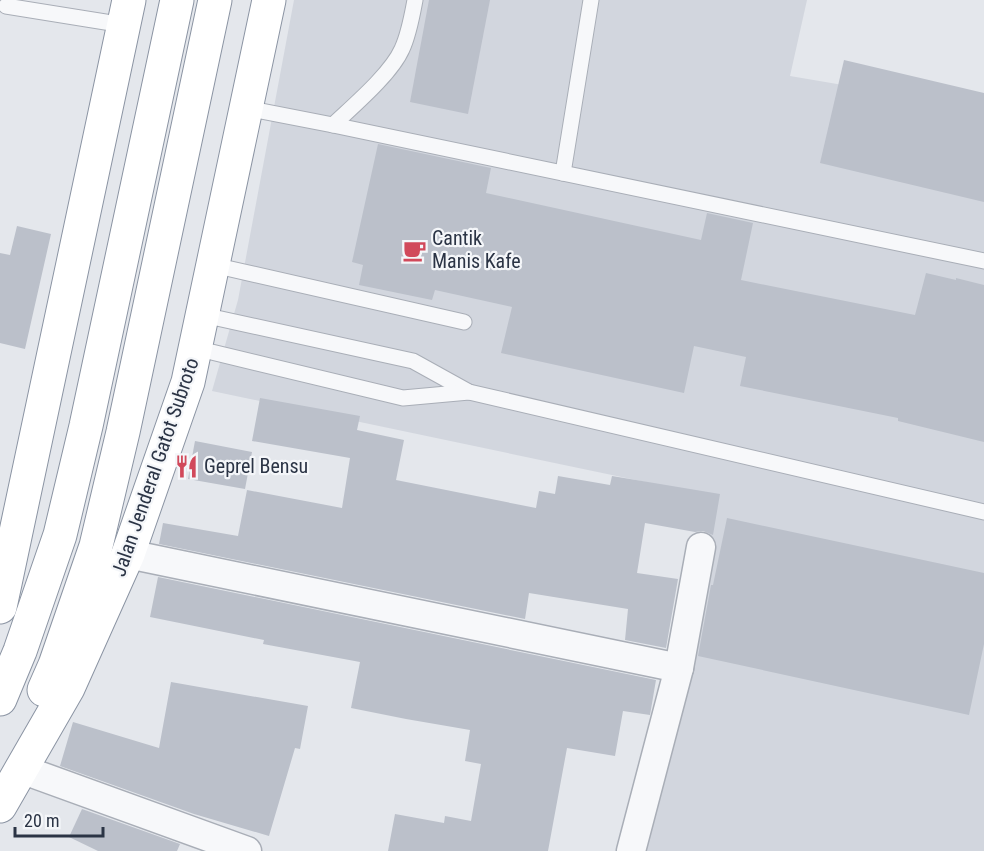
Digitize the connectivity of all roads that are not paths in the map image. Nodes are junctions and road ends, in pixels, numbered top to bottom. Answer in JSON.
{"nodes":[{"id":1,"x":177,"y":0,"type":"edge"},
{"id":2,"x":215,"y":0,"type":"edge"},
{"id":3,"x":269,"y":0,"type":"edge"},
{"id":4,"x":415,"y":0,"type":"edge"},
{"id":5,"x":591,"y":0,"type":"edge"},
{"id":6,"x":6,"y":6,"type":"dead end"},
{"id":7,"x":126,"y":13,"type":"edge"},
{"id":8,"x":246,"y":108,"type":"junction"},
{"id":9,"x":333,"y":125,"type":"junction"},
{"id":10,"x":563,"y":173,"type":"junction"},
{"id":11,"x":984,"y":261,"type":"edge"},
{"id":12,"x":213,"y":265,"type":"junction"},
{"id":13,"x":202,"y":315,"type":"junction"},
{"id":14,"x":464,"y":322,"type":"dead end"},
{"id":15,"x":195,"y":348,"type":"junction"},
{"id":16,"x":469,"y":392,"type":"junction"},
{"id":17,"x":984,"y":512,"type":"edge"},
{"id":18,"x":701,"y":548,"type":"dead end"},
{"id":19,"x":128,"y":554,"type":"junction"},
{"id":20,"x":0,"y":607,"type":"edge"},
{"id":21,"x":679,"y":668,"type":"junction"},
{"id":22,"x":0,"y":699,"type":"edge"},
{"id":23,"x":21,"y":769,"type":"junction"},
{"id":24,"x":0,"y":795,"type":"edge"},
{"id":25,"x":0,"y":806,"type":"edge"},
{"id":26,"x":247,"y":851,"type":"edge"},
{"id":27,"x":631,"y":851,"type":"edge"}],
"edges":[{"from":1,"to":22,"type":"highway"},
{"from":2,"to":24,"type":"highway","name":"Jalan Jenderal Gatot Subroto"},
{"from":3,"to":8,"type":"highway","name":"Jalan Jenderal Gatot Subroto"},
{"from":4,"to":9,"type":"lane"},
{"from":5,"to":10,"type":"lane"},
{"from":6,"to":7,"type":"lane"},
{"from":7,"to":20,"type":"highway"},
{"from":8,"to":9,"type":"lane"},
{"from":8,"to":12,"type":"highway","name":"Jalan Jenderal Gatot Subroto"},
{"from":9,"to":10,"type":"lane"},
{"from":10,"to":11,"type":"lane"},
{"from":12,"to":13,"type":"highway","name":"Jalan Jenderal Gatot Subroto"},
{"from":12,"to":14,"type":"lane"},
{"from":13,"to":15,"type":"highway","name":"Jalan Jenderal Gatot Subroto"},
{"from":13,"to":16,"type":"lane"},
{"from":15,"to":16,"type":"lane"},
{"from":15,"to":19,"type":"highway","name":"Jalan Jenderal Gatot Subroto"},
{"from":16,"to":17,"type":"lane"},
{"from":18,"to":21,"type":"street"},
{"from":19,"to":21,"type":"street"},
{"from":19,"to":23,"type":"highway","name":"Jalan Jenderal Gatot Subroto"},
{"from":21,"to":27,"type":"street"},
{"from":23,"to":25,"type":"highway","name":"Jalan Jenderal Gatot Subroto"},
{"from":23,"to":26,"type":"street"}]}
